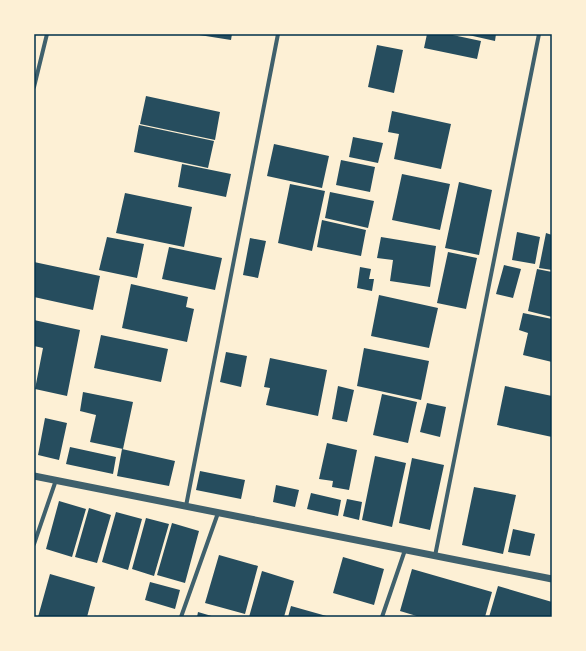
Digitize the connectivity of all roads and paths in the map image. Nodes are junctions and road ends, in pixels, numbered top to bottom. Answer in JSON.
{"nodes":[{"id":1,"x":47,"y":34,"type":"edge"},
{"id":2,"x":278,"y":34,"type":"edge"},
{"id":3,"x":539,"y":34,"type":"edge"},
{"id":4,"x":34,"y":87,"type":"edge"},
{"id":5,"x":34,"y":476,"type":"edge"},
{"id":6,"x":56,"y":480,"type":"junction"},
{"id":7,"x":186,"y":506,"type":"junction"},
{"id":8,"x":218,"y":513,"type":"junction"},
{"id":9,"x":34,"y":544,"type":"edge"},
{"id":10,"x":405,"y":550,"type":"junction"},
{"id":11,"x":435,"y":556,"type":"junction"},
{"id":12,"x":552,"y":579,"type":"edge"},
{"id":13,"x":182,"y":617,"type":"edge"},
{"id":14,"x":382,"y":617,"type":"edge"}],
"edges":[{"from":1,"to":4,"type":"street"},
{"from":2,"to":7,"type":"street"},
{"from":3,"to":11,"type":"street"},
{"from":5,"to":6,"type":"street"},
{"from":6,"to":7,"type":"street"},
{"from":6,"to":9,"type":"street"},
{"from":7,"to":8,"type":"street"},
{"from":8,"to":10,"type":"street"},
{"from":8,"to":13,"type":"street"},
{"from":10,"to":11,"type":"street"},
{"from":10,"to":14,"type":"street"},
{"from":11,"to":12,"type":"street"}]}
